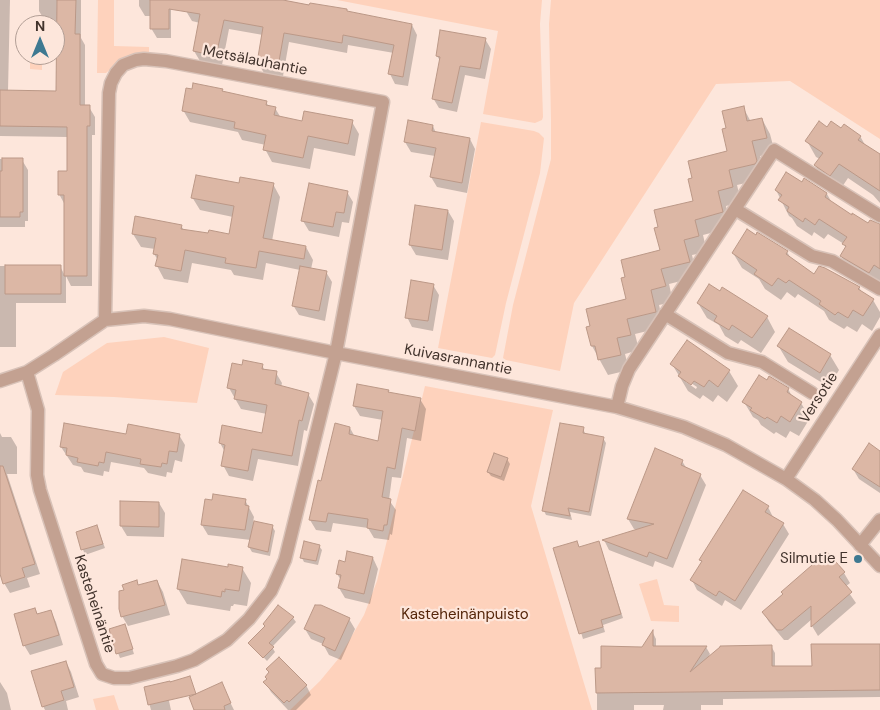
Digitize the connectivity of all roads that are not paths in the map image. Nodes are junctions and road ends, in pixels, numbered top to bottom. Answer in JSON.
{"nodes":[{"id":1,"x":735,"y":209,"type":"junction"},
{"id":2,"x":880,"y":216,"type":"edge"},
{"id":3,"x":880,"y":289,"type":"edge"},
{"id":4,"x":665,"y":314,"type":"junction"},
{"id":5,"x":105,"y":320,"type":"junction"},
{"id":6,"x":880,"y":335,"type":"edge"},
{"id":7,"x":336,"y":353,"type":"junction"},
{"id":8,"x":27,"y":372,"type":"junction"},
{"id":9,"x":0,"y":381,"type":"edge"},
{"id":10,"x":812,"y":393,"type":"dead end"},
{"id":11,"x":617,"y":407,"type":"junction"},
{"id":12,"x":786,"y":480,"type":"junction"},
{"id":13,"x":880,"y":520,"type":"edge"},
{"id":14,"x":860,"y":545,"type":"junction"},
{"id":15,"x":880,"y":566,"type":"edge"}],
"edges":[{"from":1,"to":2,"type":"street"},
{"from":1,"to":3,"type":"street"},
{"from":1,"to":4,"type":"street"},
{"from":4,"to":10,"type":"street"},
{"from":4,"to":11,"type":"street"},
{"from":5,"to":7,"type":"street","name":"Kuivasrannantie"},
{"from":5,"to":7,"type":"street","name":"Metsälauhantie"},
{"from":5,"to":8,"type":"street","name":"Kuivasrannantie"},
{"from":6,"to":12,"type":"street","name":"Versotie"},
{"from":7,"to":8,"type":"street","name":"Kasteheinäntie"},
{"from":7,"to":11,"type":"street","name":"Kuivasrannantie"},
{"from":8,"to":9,"type":"street","name":"Kuivasrannantie"},
{"from":11,"to":12,"type":"street","name":"Kuivasrannantie"},
{"from":12,"to":14,"type":"street","name":"Kuivasrannantie"},
{"from":13,"to":14,"type":"street"},
{"from":14,"to":15,"type":"street","name":"Kuivasrannantie"}]}
